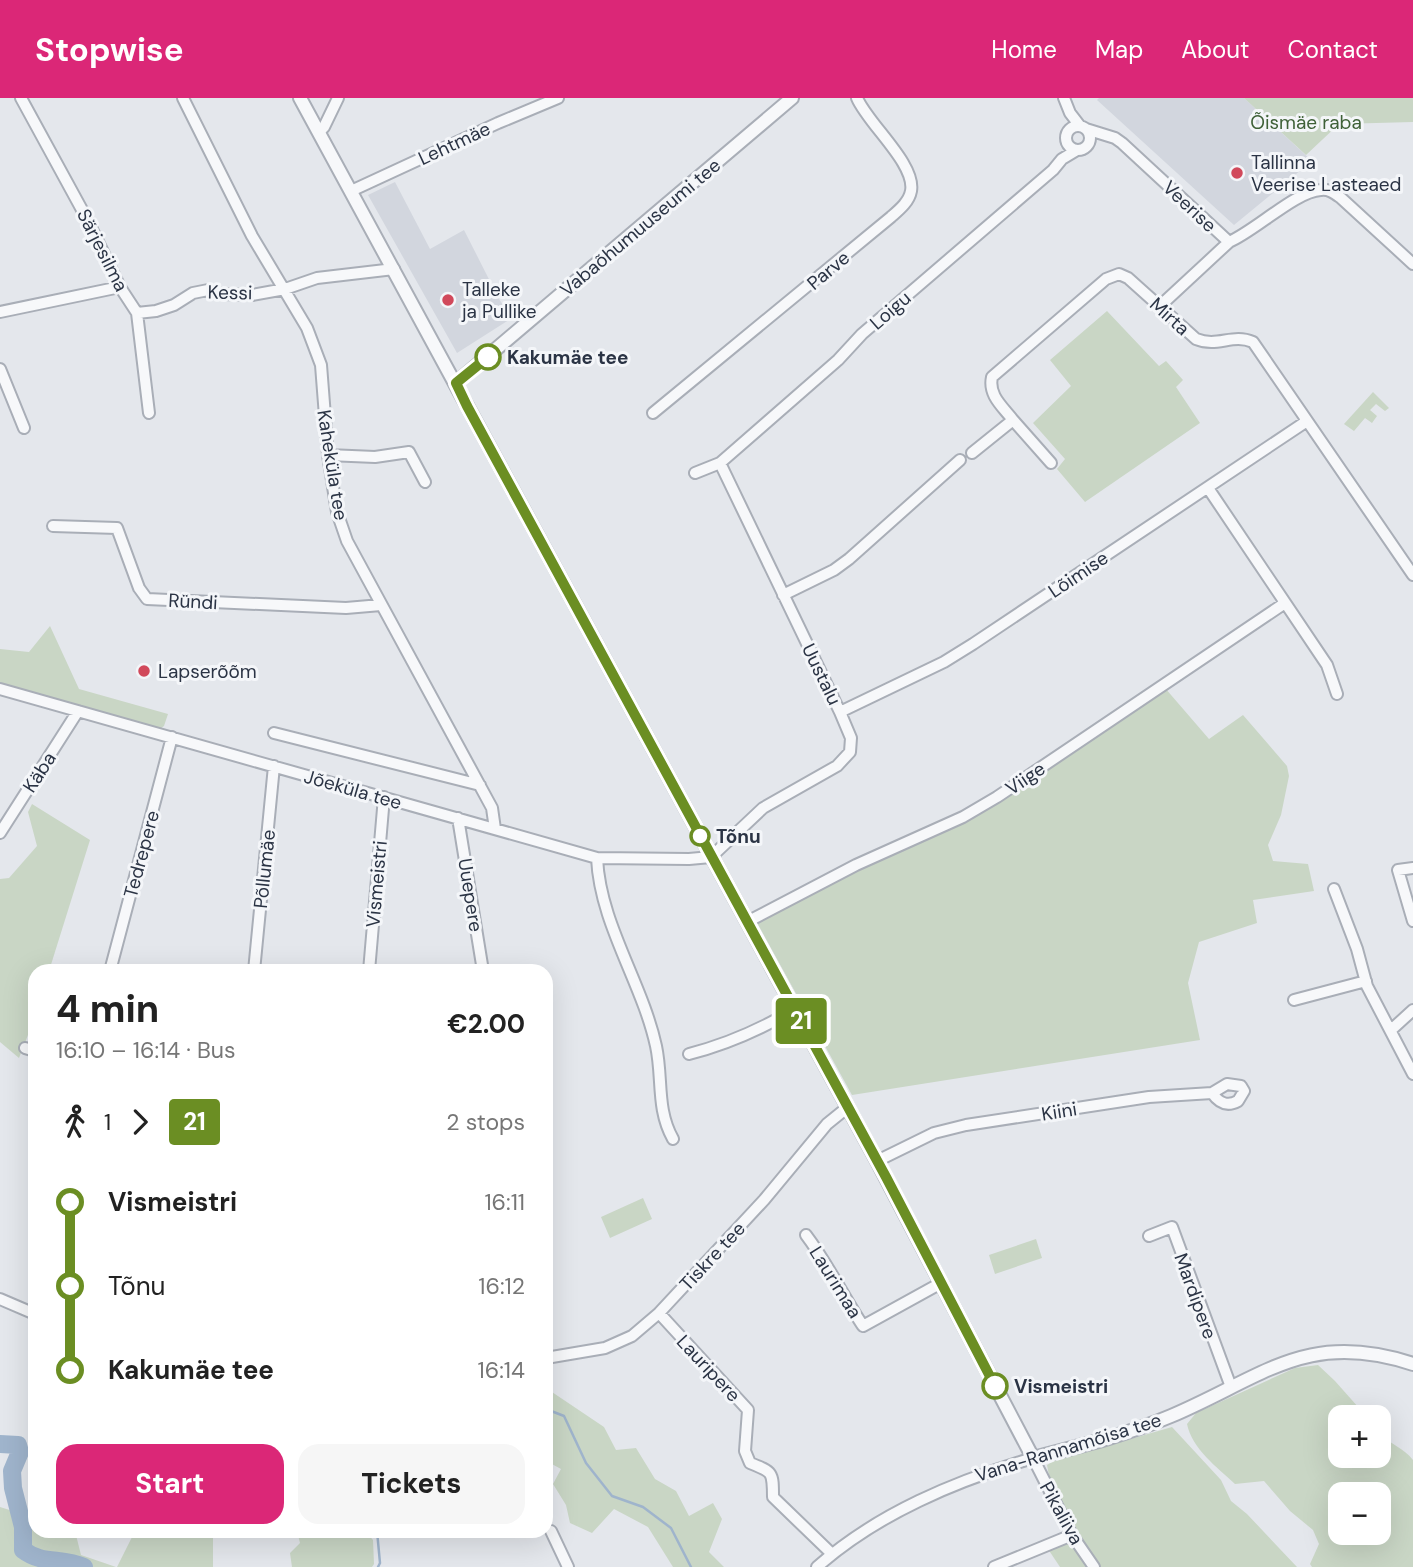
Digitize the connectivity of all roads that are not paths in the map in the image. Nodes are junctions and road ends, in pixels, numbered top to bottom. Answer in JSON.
{"nodes":[{"id":1,"x":21,"y":98,"type":"edge"},
{"id":2,"x":183,"y":98,"type":"edge"},
{"id":3,"x":300,"y":98,"type":"edge"},
{"id":4,"x":338,"y":98,"type":"edge"},
{"id":5,"x":558,"y":98,"type":"edge"},
{"id":6,"x":857,"y":98,"type":"edge"},
{"id":7,"x":1064,"y":98,"type":"edge"},
{"id":8,"x":788,"y":99,"type":"edge"},
{"id":9,"x":1070,"y":113,"type":"junction"},
{"id":10,"x":1083,"y":128,"type":"junction"},
{"id":11,"x":319,"y":132,"type":"junction"},
{"id":12,"x":1105,"y":135,"type":"junction"},
{"id":13,"x":1070,"y":142,"type":"junction"},
{"id":14,"x":1088,"y":144,"type":"junction"},
{"id":15,"x":351,"y":191,"type":"junction"},
{"id":16,"x":1229,"y":242,"type":"junction"},
{"id":17,"x":1413,"y":264,"type":"edge"},
{"id":18,"x":394,"y":270,"type":"junction"},
{"id":19,"x":120,"y":287,"type":"junction"},
{"id":20,"x":285,"y":289,"type":"junction"},
{"id":21,"x":1160,"y":306,"type":"junction"},
{"id":22,"x":0,"y":312,"type":"edge"},
{"id":23,"x":137,"y":313,"type":"junction"},
{"id":24,"x":0,"y":369,"type":"edge"},
{"id":25,"x":456,"y":383,"type":"junction"},
{"id":26,"x":149,"y":414,"type":"dead end"},
{"id":27,"x":653,"y":414,"type":"dead end"},
{"id":28,"x":1013,"y":419,"type":"junction"},
{"id":29,"x":1307,"y":421,"type":"junction"},
{"id":30,"x":24,"y":428,"type":"dead end"},
{"id":31,"x":972,"y":453,"type":"dead end"},
{"id":32,"x":328,"y":455,"type":"junction"},
{"id":33,"x":960,"y":460,"type":"dead end"},
{"id":34,"x":1051,"y":463,"type":"dead end"},
{"id":35,"x":720,"y":464,"type":"junction"},
{"id":36,"x":695,"y":472,"type":"dead end"},
{"id":37,"x":425,"y":482,"type":"dead end"},
{"id":38,"x":1208,"y":488,"type":"junction"},
{"id":39,"x":52,"y":526,"type":"dead end"},
{"id":40,"x":1413,"y":575,"type":"edge"},
{"id":41,"x":783,"y":595,"type":"junction"},
{"id":42,"x":1285,"y":603,"type":"junction"},
{"id":43,"x":381,"y":605,"type":"junction"},
{"id":44,"x":0,"y":689,"type":"edge"},
{"id":45,"x":1337,"y":694,"type":"dead end"},
{"id":46,"x":78,"y":711,"type":"junction"},
{"id":47,"x":840,"y":712,"type":"junction"},
{"id":48,"x":274,"y":733,"type":"dead end"},
{"id":49,"x":172,"y":737,"type":"junction"},
{"id":50,"x":274,"y":766,"type":"junction"},
{"id":51,"x":480,"y":785,"type":"junction"},
{"id":52,"x":384,"y":797,"type":"junction"},
{"id":53,"x":458,"y":818,"type":"junction"},
{"id":54,"x":495,"y":828,"type":"junction"},
{"id":55,"x":0,"y":833,"type":"edge"},
{"id":56,"x":711,"y":856,"type":"junction"},
{"id":57,"x":597,"y":858,"type":"junction"},
{"id":58,"x":1413,"y":868,"type":"edge"},
{"id":59,"x":1334,"y":889,"type":"dead end"},
{"id":60,"x":1413,"y":921,"type":"edge"},
{"id":61,"x":747,"y":922,"type":"junction"},
{"id":62,"x":112,"y":964,"type":"edge"},
{"id":63,"x":255,"y":964,"type":"edge"},
{"id":64,"x":370,"y":964,"type":"edge"},
{"id":65,"x":482,"y":964,"type":"edge"},
{"id":66,"x":1366,"y":981,"type":"junction"},
{"id":67,"x":1294,"y":1000,"type":"dead end"},
{"id":68,"x":795,"y":1009,"type":"junction"},
{"id":69,"x":1413,"y":1010,"type":"edge"},
{"id":70,"x":1391,"y":1030,"type":"junction"},
{"id":71,"x":689,"y":1054,"type":"dead end"},
{"id":72,"x":1413,"y":1074,"type":"edge"},
{"id":73,"x":1212,"y":1093,"type":"junction"},
{"id":74,"x":848,"y":1107,"type":"junction"},
{"id":75,"x":673,"y":1139,"type":"dead end"},
{"id":76,"x":877,"y":1161,"type":"junction"},
{"id":77,"x":806,"y":1235,"type":"dead end"},
{"id":78,"x":1149,"y":1236,"type":"dead end"},
{"id":79,"x":941,"y":1283,"type":"junction"},
{"id":80,"x":0,"y":1299,"type":"edge"},
{"id":81,"x":28,"y":1311,"type":"edge"},
{"id":82,"x":659,"y":1313,"type":"junction"},
{"id":83,"x":553,"y":1357,"type":"edge"},
{"id":84,"x":1413,"y":1364,"type":"edge"},
{"id":85,"x":1231,"y":1387,"type":"junction"},
{"id":86,"x":1033,"y":1458,"type":"junction"},
{"id":87,"x":553,"y":1535,"type":"edge"},
{"id":88,"x":1072,"y":1535,"type":"junction"},
{"id":89,"x":832,"y":1554,"type":"junction"},
{"id":90,"x":568,"y":1567,"type":"edge"},
{"id":91,"x":817,"y":1567,"type":"edge"},
{"id":92,"x":993,"y":1567,"type":"edge"},
{"id":93,"x":1094,"y":1567,"type":"edge"}],
"edges":[{"from":1,"to":19,"type":"street","name":"Särjesilma"},
{"from":2,"to":20,"type":"street","name":"Kaheküla tee"},
{"from":3,"to":11,"type":"street"},
{"from":4,"to":11,"type":"street"},
{"from":5,"to":15,"type":"street","name":"Lehtmäe"},
{"from":6,"to":27,"type":"street","name":"Parve"},
{"from":7,"to":9,"type":"street"},
{"from":8,"to":25,"type":"street","name":"Vabaõhumuuseumi tee"},
{"from":9,"to":10,"type":"street"},
{"from":9,"to":13,"type":"street","name":"Loigu"},
{"from":10,"to":12,"type":"street","name":"Veerise"},
{"from":10,"to":13,"type":"street"},
{"from":10,"to":14,"type":"street"},
{"from":11,"to":15,"type":"street"},
{"from":12,"to":14,"type":"street"},
{"from":12,"to":16,"type":"street","name":"Veerise"},
{"from":13,"to":14,"type":"street"},
{"from":13,"to":35,"type":"street","name":"Loigu"},
{"from":15,"to":18,"type":"street"},
{"from":16,"to":17,"type":"street","name":"Veerise"},
{"from":16,"to":21,"type":"street"},
{"from":18,"to":20,"type":"street","name":"Kessi"},
{"from":18,"to":25,"type":"street"},
{"from":19,"to":22,"type":"street"},
{"from":19,"to":23,"type":"street","name":"Särjesilma"},
{"from":20,"to":23,"type":"street","name":"Kessi"},
{"from":20,"to":32,"type":"street","name":"Kaheküla tee"},
{"from":21,"to":28,"type":"street","name":"Mirta"},
{"from":21,"to":29,"type":"street","name":"Mirta"},
{"from":23,"to":26,"type":"street","name":"Särjesilma"},
{"from":24,"to":30,"type":"street"},
{"from":25,"to":56,"type":"street"},
{"from":28,"to":31,"type":"street"},
{"from":28,"to":34,"type":"street","name":"Mirta"},
{"from":29,"to":38,"type":"street","name":"Lõimise"},
{"from":29,"to":40,"type":"street","name":"Mirta"},
{"from":32,"to":37,"type":"street"},
{"from":32,"to":43,"type":"street","name":"Kaheküla tee"},
{"from":33,"to":41,"type":"street"},
{"from":35,"to":36,"type":"street"},
{"from":35,"to":41,"type":"street","name":"Uustalu"},
{"from":38,"to":42,"type":"street"},
{"from":38,"to":47,"type":"street","name":"Lõimise"},
{"from":39,"to":43,"type":"street","name":"Ründi"},
{"from":41,"to":47,"type":"street","name":"Uustalu"},
{"from":42,"to":45,"type":"street"},
{"from":42,"to":61,"type":"street","name":"Viige"},
{"from":43,"to":51,"type":"street","name":"Kaheküla tee"},
{"from":44,"to":46,"type":"street","name":"Jõeküla tee"},
{"from":46,"to":49,"type":"street","name":"Jõeküla tee"},
{"from":46,"to":55,"type":"street","name":"Käba"},
{"from":47,"to":56,"type":"street","name":"Uustalu"},
{"from":48,"to":51,"type":"street"},
{"from":49,"to":50,"type":"street","name":"Jõeküla tee"},
{"from":49,"to":62,"type":"street","name":"Tedrepere"},
{"from":50,"to":52,"type":"street","name":"Jõeküla tee"},
{"from":50,"to":63,"type":"street","name":"Põllumäe"},
{"from":51,"to":54,"type":"street","name":"Kaheküla tee"},
{"from":52,"to":53,"type":"street","name":"Jõeküla tee"},
{"from":52,"to":64,"type":"street","name":"Vismeistri"},
{"from":53,"to":54,"type":"street","name":"Jõeküla tee"},
{"from":53,"to":65,"type":"street","name":"Uuepere"},
{"from":54,"to":57,"type":"street","name":"Jõeküla tee"},
{"from":56,"to":57,"type":"street","name":"Jõeküla tee"},
{"from":56,"to":61,"type":"street"},
{"from":57,"to":75,"type":"street"},
{"from":58,"to":60,"type":"street"},
{"from":59,"to":66,"type":"street"},
{"from":61,"to":68,"type":"street"},
{"from":66,"to":67,"type":"street"},
{"from":66,"to":70,"type":"street"},
{"from":68,"to":71,"type":"street"},
{"from":68,"to":74,"type":"street"},
{"from":69,"to":70,"type":"street"},
{"from":70,"to":72,"type":"street"},
{"from":73,"to":73,"type":"street","name":"Kiini"},
{"from":73,"to":76,"type":"street","name":"Kiini"},
{"from":74,"to":76,"type":"street"},
{"from":74,"to":82,"type":"street","name":"Tiskre tee"},
{"from":76,"to":79,"type":"street"},
{"from":77,"to":79,"type":"street","name":"Laurimaa"},
{"from":78,"to":85,"type":"street","name":"Mardipere"},
{"from":79,"to":86,"type":"street"},
{"from":80,"to":81,"type":"street"},
{"from":82,"to":83,"type":"street","name":"Tiskre tee"},
{"from":82,"to":89,"type":"street","name":"Lauripere"},
{"from":84,"to":85,"type":"street","name":"Vana-Rannamõisa tee"},
{"from":85,"to":86,"type":"street","name":"Vana-Rannamõisa tee"},
{"from":86,"to":88,"type":"street","name":"Pikaliiva"},
{"from":86,"to":89,"type":"street","name":"Vana-Rannamõisa tee"},
{"from":87,"to":90,"type":"street"},
{"from":88,"to":92,"type":"street"},
{"from":88,"to":93,"type":"street","name":"Pikaliiva"},
{"from":89,"to":91,"type":"street","name":"Vana-Rannamõisa tee"}]}
